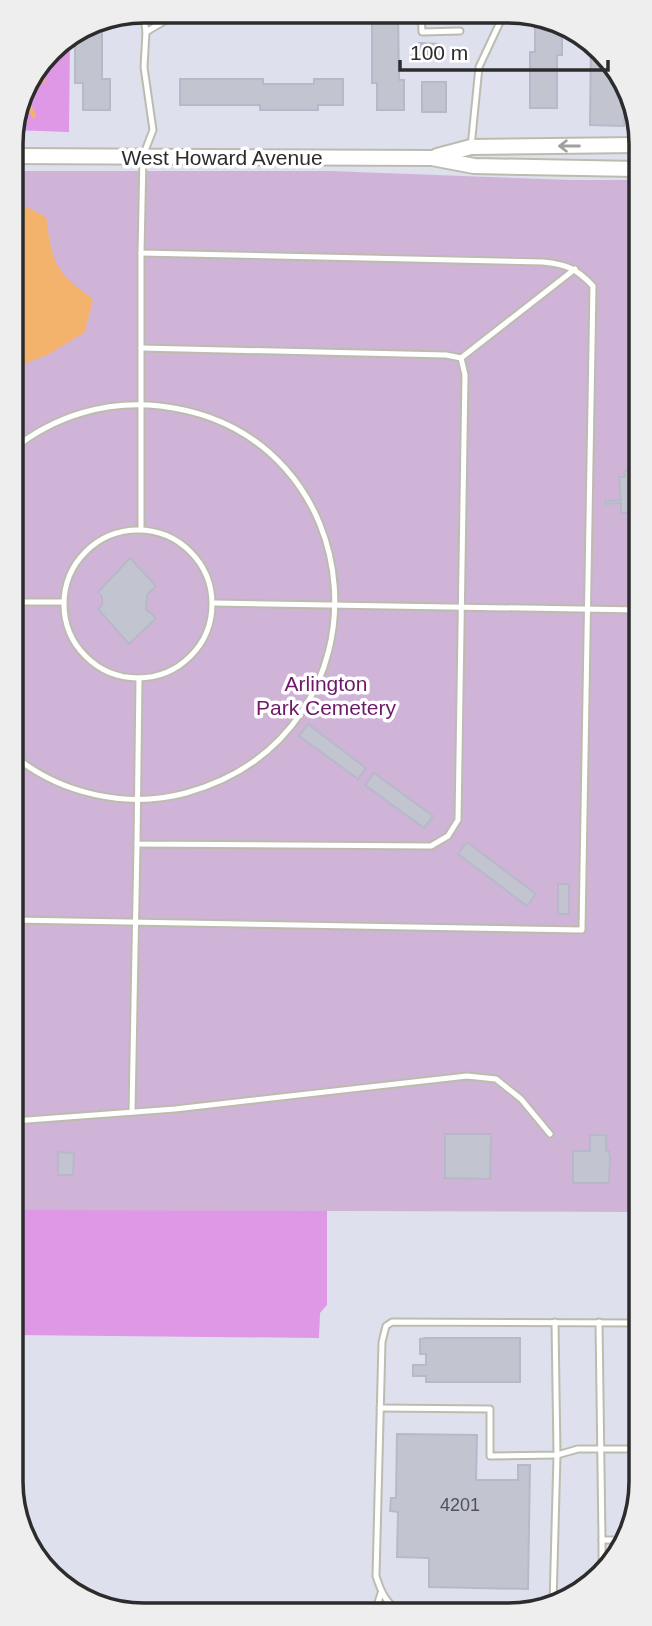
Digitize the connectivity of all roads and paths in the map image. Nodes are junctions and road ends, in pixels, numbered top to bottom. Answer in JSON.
{"nodes":[{"id":1,"x":145,"y":23,"type":"edge"},
{"id":2,"x":162,"y":23,"type":"edge"},
{"id":3,"x":422,"y":23,"type":"edge"},
{"id":4,"x":500,"y":23,"type":"edge"},
{"id":5,"x":460,"y":31,"type":"dead end"},
{"id":6,"x":146,"y":32,"type":"junction"},
{"id":7,"x":629,"y":145,"type":"edge"},
{"id":8,"x":471,"y":147,"type":"junction"},
{"id":9,"x":23,"y":156,"type":"edge"},
{"id":10,"x":143,"y":156,"type":"junction"},
{"id":11,"x":432,"y":158,"type":"junction"},
{"id":12,"x":629,"y":169,"type":"edge"},
{"id":13,"x":141,"y":253,"type":"junction"},
{"id":14,"x":575,"y":270,"type":"junction"},
{"id":15,"x":141,"y":348,"type":"junction"},
{"id":16,"x":461,"y":359,"type":"junction"},
{"id":17,"x":141,"y":404,"type":"junction"},
{"id":18,"x":23,"y":441,"type":"edge"},
{"id":19,"x":141,"y":529,"type":"junction"},
{"id":20,"x":23,"y":602,"type":"edge"},
{"id":21,"x":64,"y":602,"type":"junction"},
{"id":22,"x":213,"y":603,"type":"junction"},
{"id":23,"x":336,"y":605,"type":"junction"},
{"id":24,"x":461,"y":608,"type":"junction"},
{"id":25,"x":587,"y":608,"type":"junction"},
{"id":26,"x":629,"y":610,"type":"edge"},
{"id":27,"x":139,"y":678,"type":"junction"},
{"id":28,"x":23,"y":763,"type":"edge"},
{"id":29,"x":137,"y":801,"type":"junction"},
{"id":30,"x":137,"y":844,"type":"junction"},
{"id":31,"x":23,"y":920,"type":"edge"},
{"id":32,"x":136,"y":922,"type":"junction"},
{"id":33,"x":132,"y":1112,"type":"junction"},
{"id":34,"x":23,"y":1120,"type":"edge"},
{"id":35,"x":550,"y":1134,"type":"dead end"},
{"id":36,"x":555,"y":1322,"type":"junction"},
{"id":37,"x":599,"y":1322,"type":"junction"},
{"id":38,"x":629,"y":1323,"type":"edge"},
{"id":39,"x":380,"y":1408,"type":"junction"},
{"id":40,"x":600,"y":1449,"type":"junction"},
{"id":41,"x":629,"y":1449,"type":"edge"},
{"id":42,"x":557,"y":1455,"type":"junction"},
{"id":43,"x":602,"y":1540,"type":"junction"},
{"id":44,"x":614,"y":1540,"type":"edge"},
{"id":45,"x":601,"y":1559,"type":"edge"},
{"id":46,"x":381,"y":1593,"type":"junction"},
{"id":47,"x":553,"y":1594,"type":"edge"},
{"id":48,"x":378,"y":1603,"type":"edge"},
{"id":49,"x":389,"y":1603,"type":"edge"}],
"edges":[{"from":1,"to":6,"type":"lane"},
{"from":2,"to":6,"type":"lane"},
{"from":3,"to":5,"type":"lane"},
{"from":4,"to":8,"type":"lane"},
{"from":6,"to":10,"type":"lane"},
{"from":7,"to":8,"type":"street","name":"West Howard Avenue","one_way":true},
{"from":8,"to":11,"type":"street","name":"West Howard Avenue"},
{"from":9,"to":10,"type":"street","name":"West Howard Avenue"},
{"from":10,"to":11,"type":"street","name":"West Howard Avenue"},
{"from":10,"to":13,"type":"lane"},
{"from":11,"to":12,"type":"street","name":"West Howard Avenue"},
{"from":13,"to":14,"type":"lane"},
{"from":13,"to":15,"type":"lane"},
{"from":14,"to":16,"type":"lane"},
{"from":14,"to":25,"type":"lane"},
{"from":15,"to":16,"type":"lane"},
{"from":15,"to":17,"type":"lane"},
{"from":16,"to":24,"type":"lane"},
{"from":17,"to":18,"type":"lane"},
{"from":17,"to":19,"type":"lane"},
{"from":17,"to":23,"type":"lane"},
{"from":19,"to":21,"type":"lane"},
{"from":19,"to":22,"type":"lane"},
{"from":20,"to":21,"type":"lane"},
{"from":21,"to":27,"type":"lane"},
{"from":22,"to":23,"type":"lane"},
{"from":22,"to":27,"type":"lane"},
{"from":23,"to":24,"type":"lane"},
{"from":23,"to":29,"type":"lane"},
{"from":24,"to":25,"type":"lane"},
{"from":24,"to":30,"type":"lane"},
{"from":25,"to":26,"type":"lane"},
{"from":25,"to":32,"type":"lane"},
{"from":27,"to":29,"type":"lane"},
{"from":28,"to":29,"type":"lane"},
{"from":29,"to":30,"type":"lane"},
{"from":30,"to":32,"type":"lane"},
{"from":31,"to":32,"type":"lane"},
{"from":32,"to":33,"type":"lane"},
{"from":33,"to":34,"type":"lane"},
{"from":33,"to":35,"type":"lane"},
{"from":36,"to":37,"type":"lane"},
{"from":36,"to":39,"type":"lane"},
{"from":36,"to":42,"type":"lane"},
{"from":37,"to":38,"type":"lane"},
{"from":37,"to":40,"type":"lane"},
{"from":39,"to":42,"type":"lane"},
{"from":39,"to":46,"type":"lane"},
{"from":40,"to":41,"type":"lane"},
{"from":40,"to":42,"type":"lane"},
{"from":40,"to":43,"type":"lane"},
{"from":42,"to":47,"type":"lane"},
{"from":43,"to":44,"type":"lane"},
{"from":43,"to":45,"type":"lane"},
{"from":46,"to":48,"type":"lane"},
{"from":46,"to":49,"type":"lane"}]}
